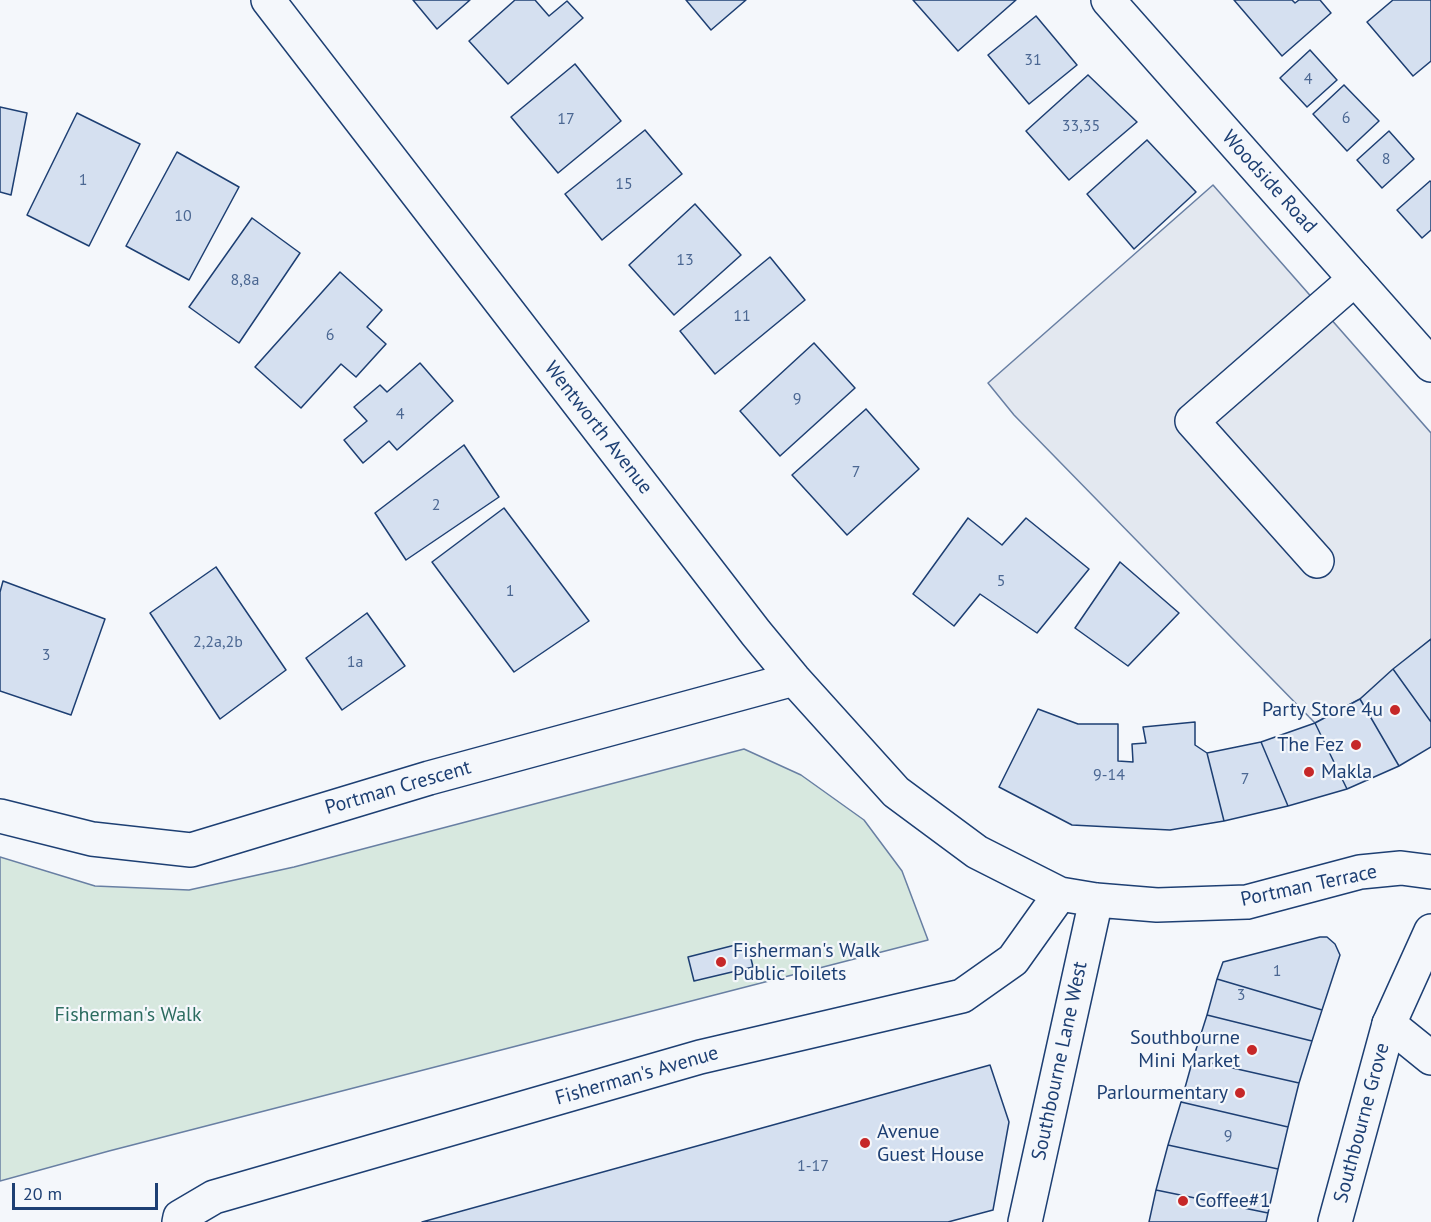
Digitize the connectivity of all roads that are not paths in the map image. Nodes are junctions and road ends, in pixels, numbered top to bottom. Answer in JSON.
{"nodes":[{"id":1,"x":268,"y":0,"type":"edge"},
{"id":2,"x":1108,"y":0,"type":"edge"},
{"id":3,"x":1355,"y":279,"type":"junction"},
{"id":4,"x":1431,"y":365,"type":"edge"},
{"id":5,"x":1317,"y":561,"type":"dead end"},
{"id":6,"x":794,"y":679,"type":"junction"},
{"id":7,"x":0,"y":816,"type":"edge"},
{"id":8,"x":951,"y":833,"type":"joint"},
{"id":9,"x":1431,"y":872,"type":"edge"},
{"id":10,"x":1060,"y":894,"type":"junction"},
{"id":11,"x":1096,"y":900,"type":"junction"},
{"id":12,"x":1431,"y":931,"type":"edge"},
{"id":13,"x":1389,"y":1024,"type":"junction"},
{"id":14,"x":1431,"y":1058,"type":"edge"},
{"id":15,"x":180,"y":1219,"type":"edge"},
{"id":16,"x":1025,"y":1222,"type":"edge"},
{"id":17,"x":1335,"y":1222,"type":"edge"}],
"edges":[{"from":1,"to":6,"type":"street","name":"Wentworth Avenue"},
{"from":2,"to":3,"type":"street","name":"Woodside Road"},
{"from":3,"to":4,"type":"street","name":"Woodside Road"},
{"from":3,"to":5,"type":"street"},
{"from":6,"to":7,"type":"street","name":"Portman Crescent"},
{"from":6,"to":8,"type":"street","name":"Wentworth Avenue"},
{"from":8,"to":10,"type":"street","name":"Portman Terrace"},
{"from":9,"to":11,"type":"street","name":"Portman Terrace"},
{"from":10,"to":11,"type":"street","name":"Portman Terrace"},
{"from":10,"to":15,"type":"street","name":"Fisherman's Avenue"},
{"from":11,"to":16,"type":"street","name":"Southbourne Lane West"},
{"from":12,"to":13,"type":"street","name":"Southbourne Grove"},
{"from":13,"to":14,"type":"street"},
{"from":13,"to":17,"type":"street","name":"Southbourne Grove"}]}
